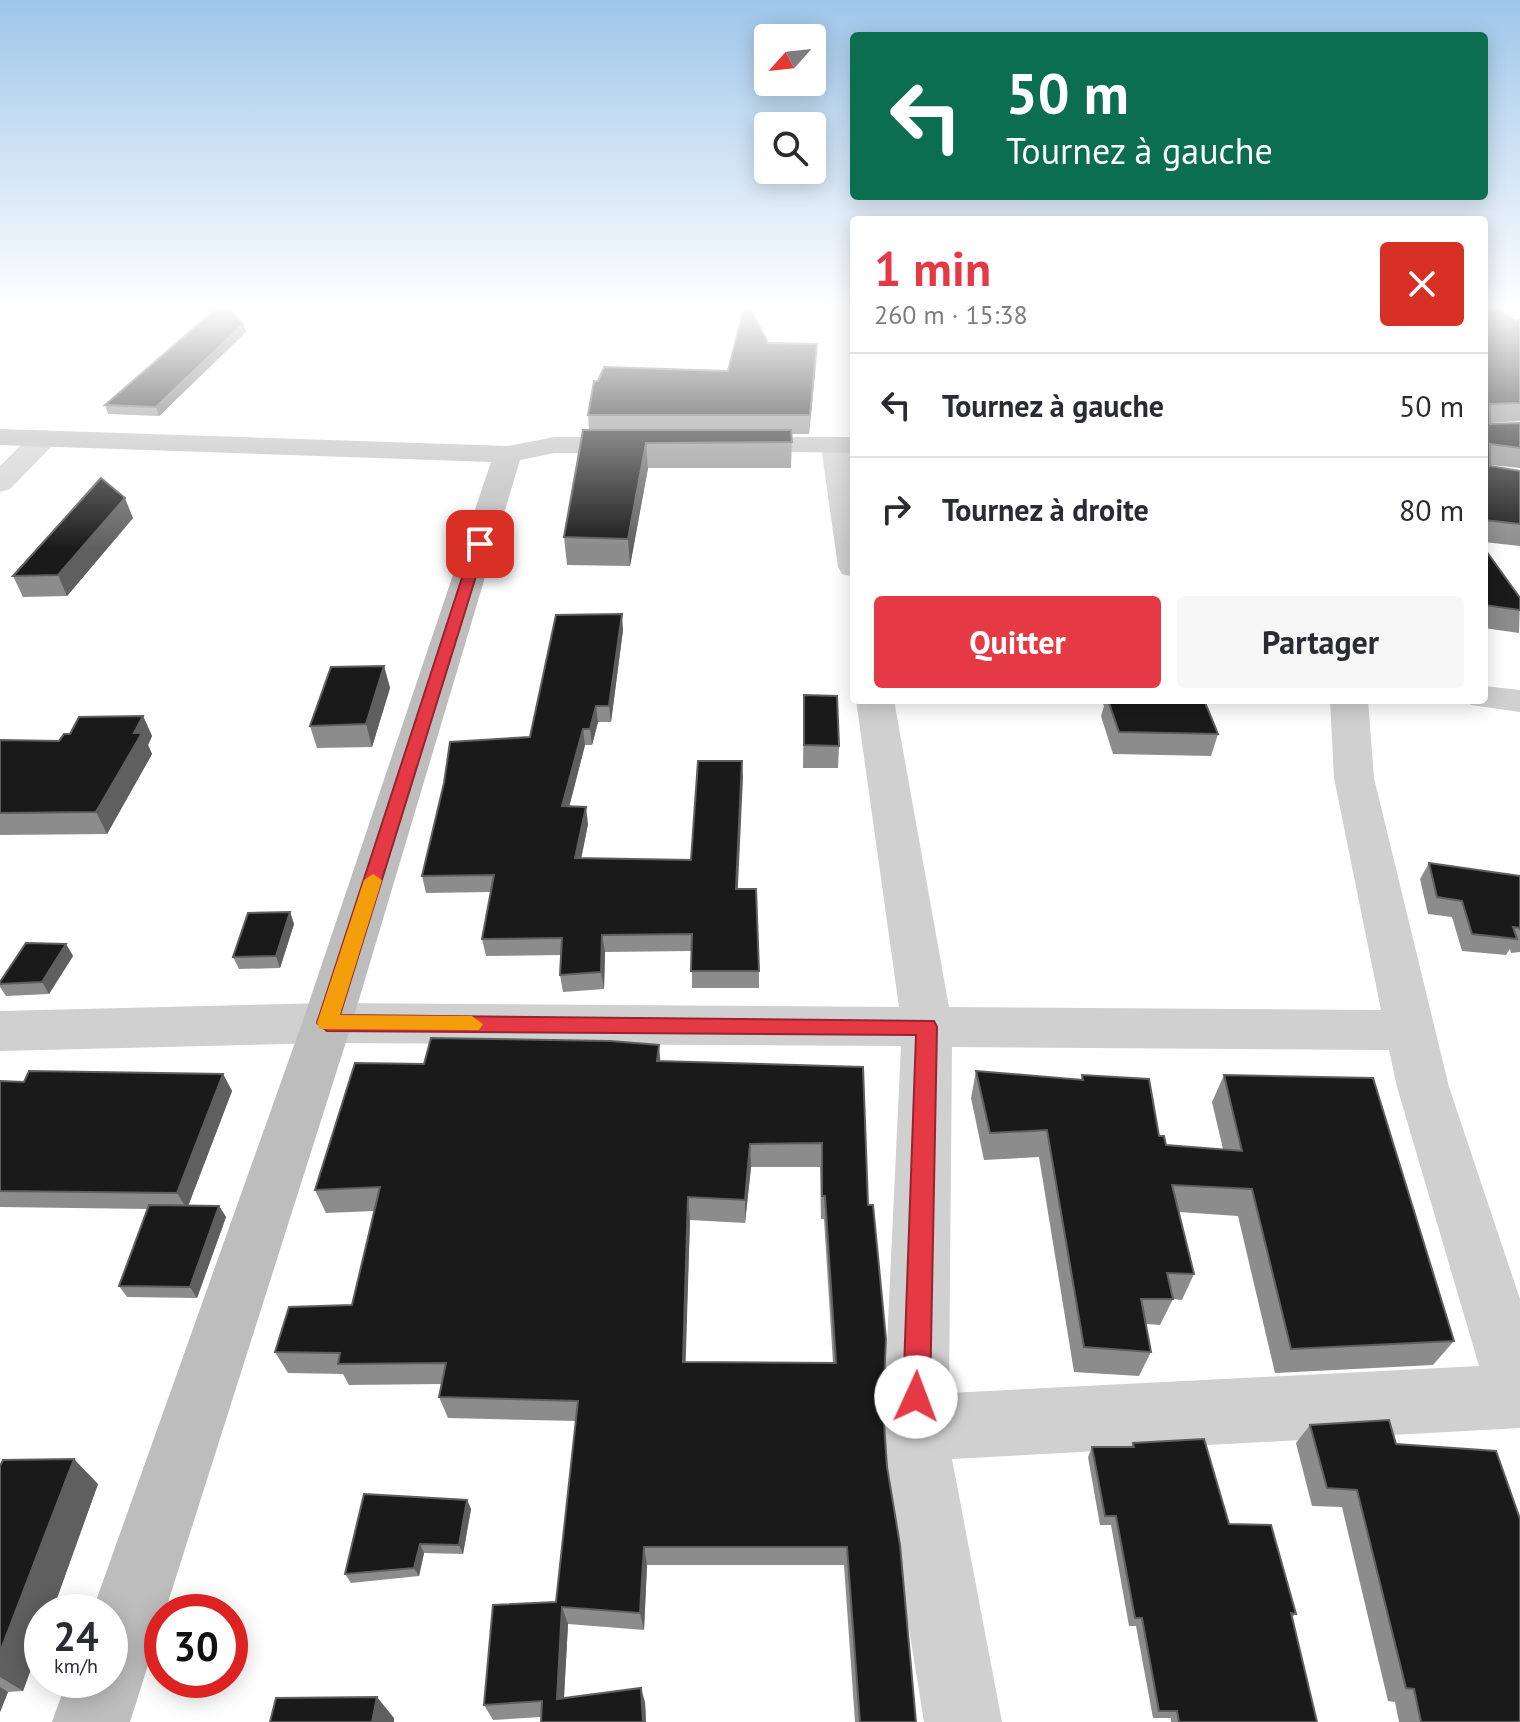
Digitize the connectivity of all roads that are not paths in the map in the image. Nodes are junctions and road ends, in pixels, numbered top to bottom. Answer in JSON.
{"nodes":[{"id":1,"x":0,"y":437,"type":"edge"},
{"id":2,"x":44,"y":438,"type":"junction"},
{"id":3,"x":663,"y":445,"type":"edge"},
{"id":4,"x":710,"y":445,"type":"edge"},
{"id":5,"x":844,"y":445,"type":"edge"},
{"id":6,"x":508,"y":454,"type":"junction"},
{"id":7,"x":0,"y":483,"type":"edge"},
{"id":8,"x":850,"y":518,"type":"edge"},
{"id":9,"x":1488,"y":697,"type":"edge"},
{"id":10,"x":1520,"y":701,"type":"edge"},
{"id":11,"x":876,"y":704,"type":"edge"},
{"id":12,"x":1349,"y":704,"type":"edge"},
{"id":13,"x":327,"y":1023,"type":"junction"},
{"id":14,"x":927,"y":1027,"type":"junction"},
{"id":15,"x":1410,"y":1030,"type":"junction"},
{"id":16,"x":0,"y":1031,"type":"edge"},
{"id":17,"x":1520,"y":1396,"type":"edge"},
{"id":18,"x":916,"y":1428,"type":"junction"},
{"id":19,"x":128,"y":1613,"type":"edge"},
{"id":20,"x":99,"y":1698,"type":"edge"},
{"id":21,"x":91,"y":1722,"type":"edge"},
{"id":22,"x":963,"y":1722,"type":"edge"}],
"edges":[{"from":1,"to":2,"type":"main road"},
{"from":2,"to":6,"type":"main road"},
{"from":2,"to":7,"type":"street"},
{"from":3,"to":6,"type":"main road"},
{"from":4,"to":5,"type":"main road"},
{"from":5,"to":8,"type":"street"},
{"from":6,"to":13,"type":"main road"},
{"from":9,"to":10,"type":"street"},
{"from":11,"to":14,"type":"street"},
{"from":12,"to":15,"type":"street"},
{"from":13,"to":14,"type":"street"},
{"from":13,"to":16,"type":"street"},
{"from":13,"to":19,"type":"main road"},
{"from":14,"to":15,"type":"street"},
{"from":14,"to":18,"type":"street"},
{"from":15,"to":17,"type":"street"},
{"from":17,"to":18,"type":"street"},
{"from":18,"to":22,"type":"street"},
{"from":20,"to":21,"type":"main road"}]}
